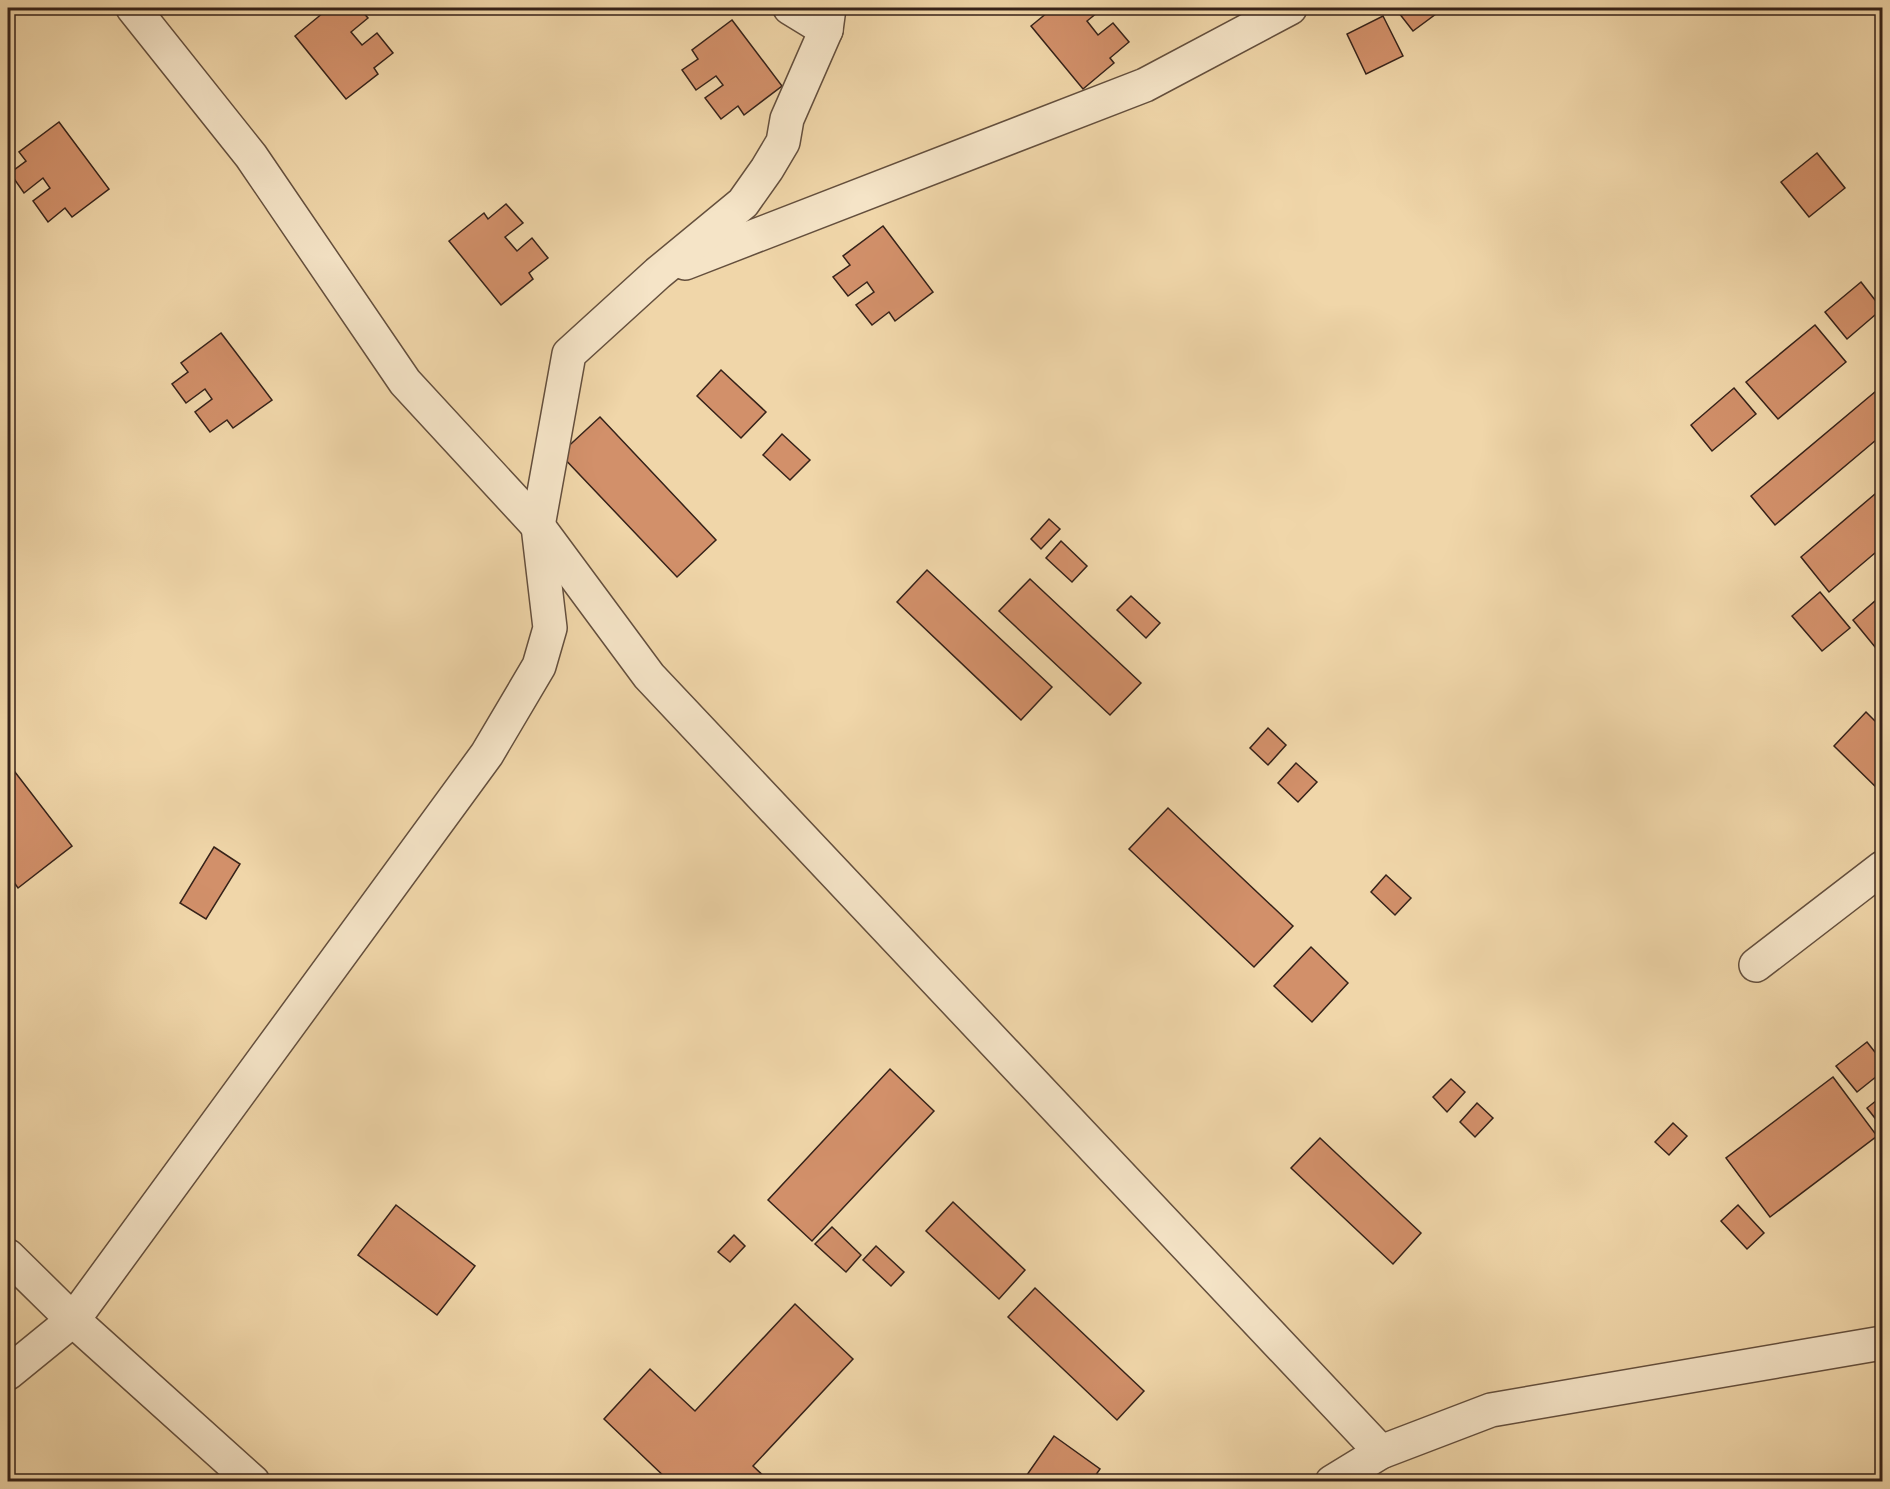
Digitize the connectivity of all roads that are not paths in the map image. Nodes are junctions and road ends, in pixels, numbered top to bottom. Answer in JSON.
{"nodes":[{"id":1,"x":134,"y":8,"type":"edge"},
{"id":2,"x":789,"y":8,"type":"edge"},
{"id":3,"x":1290,"y":8,"type":"edge"},
{"id":4,"x":828,"y":19,"type":"edge"},
{"id":5,"x":658,"y":273,"type":"junction"},
{"id":6,"x":538,"y":526,"type":"junction"},
{"id":7,"x":1882,"y":868,"type":"edge"},
{"id":8,"x":1756,"y":965,"type":"dead end"},
{"id":9,"x":8,"y":1256,"type":"edge"},
{"id":10,"x":73,"y":1320,"type":"junction"},
{"id":11,"x":1882,"y":1343,"type":"edge"},
{"id":12,"x":8,"y":1373,"type":"edge"},
{"id":13,"x":1381,"y":1452,"type":"junction"},
{"id":14,"x":253,"y":1482,"type":"edge"},
{"id":15,"x":1332,"y":1482,"type":"edge"}],
"edges":[{"from":1,"to":6,"type":"street"},
{"from":2,"to":4,"type":"street"},
{"from":3,"to":5,"type":"street"},
{"from":4,"to":5,"type":"street"},
{"from":5,"to":6,"type":"street"},
{"from":6,"to":10,"type":"street"},
{"from":6,"to":13,"type":"street"},
{"from":7,"to":8,"type":"street"},
{"from":9,"to":10,"type":"street"},
{"from":10,"to":12,"type":"street"},
{"from":10,"to":14,"type":"street"},
{"from":11,"to":13,"type":"street"},
{"from":13,"to":15,"type":"street"}]}
